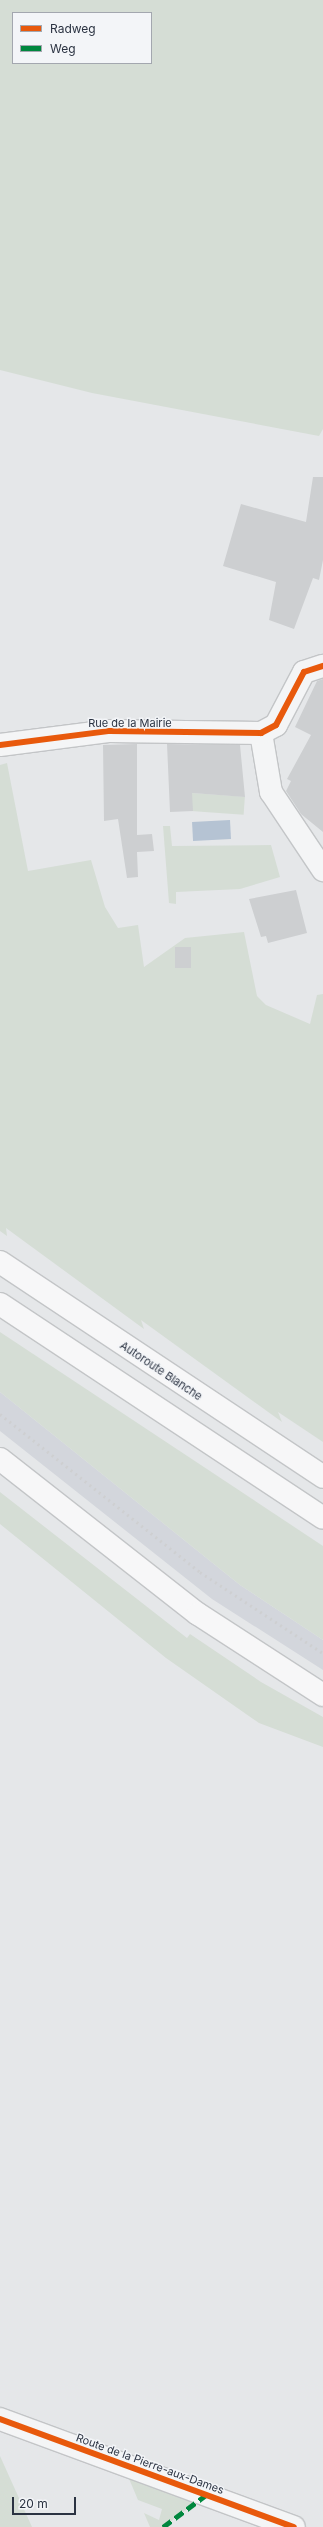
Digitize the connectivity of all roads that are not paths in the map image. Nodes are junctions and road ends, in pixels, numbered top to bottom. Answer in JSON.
{"nodes":[{"id":1,"x":318,"y":666,"type":"edge"},
{"id":2,"x":261,"y":734,"type":"junction"},
{"id":3,"x":0,"y":745,"type":"edge"},
{"id":4,"x":323,"y":870,"type":"edge"},
{"id":5,"x":0,"y":1262,"type":"edge"},
{"id":6,"x":0,"y":1304,"type":"edge"},
{"id":7,"x":0,"y":1459,"type":"edge"},
{"id":8,"x":323,"y":1477,"type":"edge"},
{"id":9,"x":323,"y":1518,"type":"edge"},
{"id":10,"x":323,"y":1695,"type":"edge"},
{"id":11,"x":0,"y":2419,"type":"edge"},
{"id":12,"x":294,"y":2527,"type":"edge"}],
"edges":[{"from":1,"to":2,"type":"street"},
{"from":2,"to":3,"type":"street","name":"Rue de la Mairie"},
{"from":2,"to":4,"type":"street"},
{"from":5,"to":8,"type":"main road","name":"Autoroute Blanche"},
{"from":6,"to":9,"type":"main road"},
{"from":7,"to":10,"type":"main road"},
{"from":11,"to":12,"type":"street","name":"Route de la Pierre-aux-Dames"}]}
